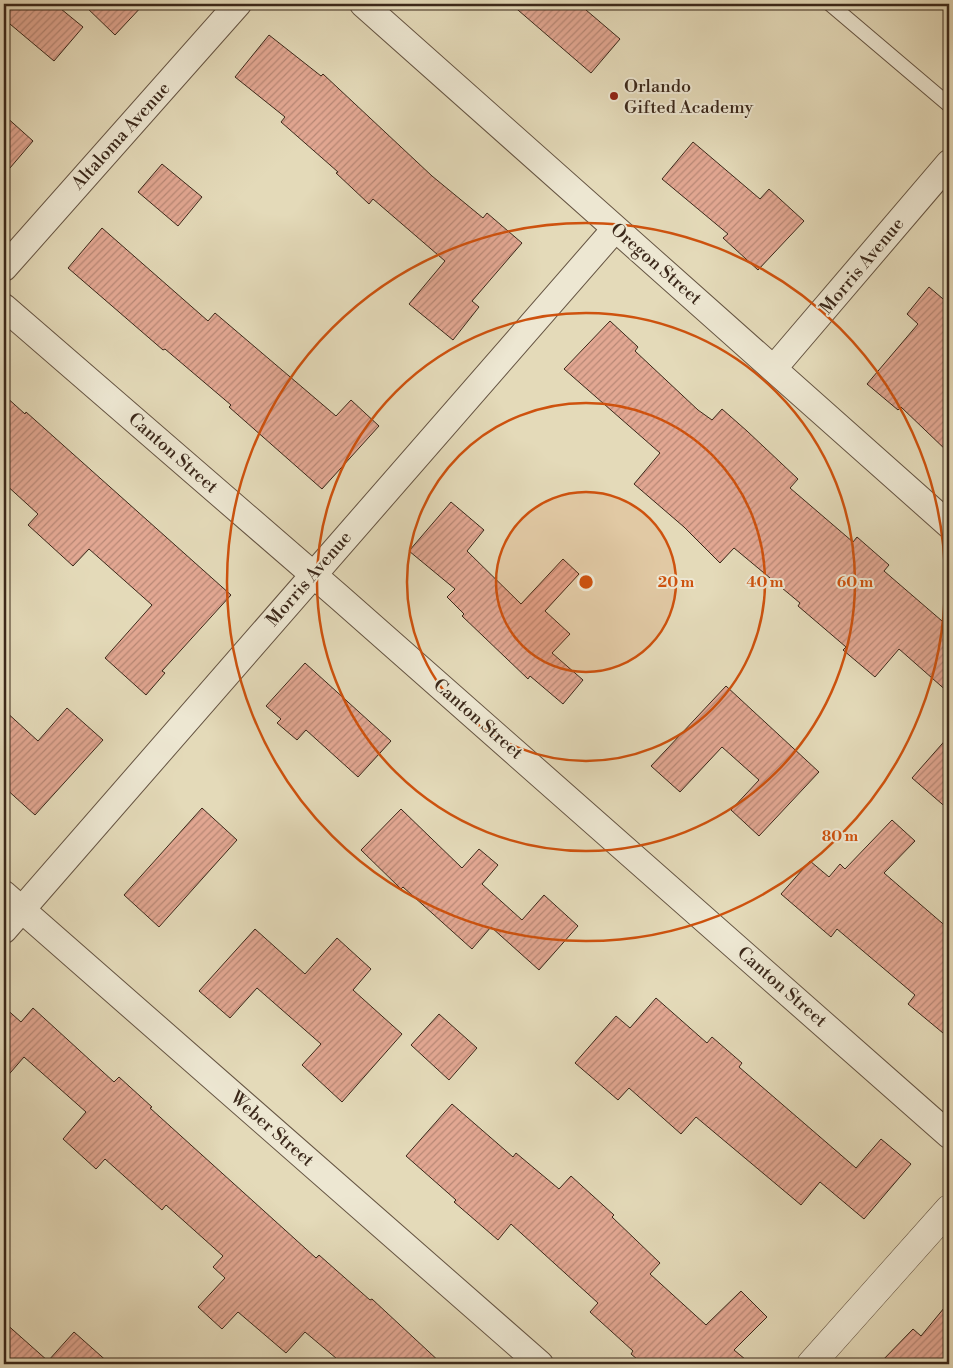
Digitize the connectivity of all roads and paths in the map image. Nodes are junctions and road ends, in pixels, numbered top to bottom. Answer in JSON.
{"nodes":[{"id":1,"x":238,"y":4,"type":"edge"},
{"id":2,"x":362,"y":4,"type":"edge"},
{"id":3,"x":830,"y":4,"type":"edge"},
{"id":4,"x":949,"y":105,"type":"edge"},
{"id":5,"x":949,"y":163,"type":"edge"},
{"id":6,"x":615,"y":229,"type":"junction"},
{"id":7,"x":4,"y":268,"type":"edge"},
{"id":8,"x":4,"y":307,"type":"edge"},
{"id":9,"x":774,"y":368,"type":"junction"},
{"id":10,"x":949,"y":524,"type":"edge"},
{"id":11,"x":313,"y":575,"type":"junction"},
{"id":12,"x":13,"y":902,"type":"edge"},
{"id":13,"x":4,"y":930,"type":"edge"},
{"id":14,"x":949,"y":1135,"type":"edge"},
{"id":15,"x":949,"y":1209,"type":"edge"},
{"id":16,"x":540,"y":1364,"type":"edge"},
{"id":17,"x":811,"y":1364,"type":"edge"}],
"edges":[{"from":1,"to":7,"type":"street","name":"Altaloma Avenue"},
{"from":2,"to":6,"type":"street","name":"Oregon Street"},
{"from":3,"to":4,"type":"lane"},
{"from":5,"to":9,"type":"street","name":"Morris Avenue"},
{"from":6,"to":9,"type":"street","name":"Oregon Street"},
{"from":6,"to":11,"type":"street","name":"Morris Avenue"},
{"from":8,"to":11,"type":"street","name":"Canton Street"},
{"from":9,"to":10,"type":"street","name":"Oregon Street"},
{"from":11,"to":12,"type":"street","name":"Morris Avenue"},
{"from":11,"to":14,"type":"street","name":"Canton Street"},
{"from":12,"to":13,"type":"street","name":"Morris Avenue"},
{"from":12,"to":16,"type":"street","name":"Weber Street"},
{"from":15,"to":17,"type":"street"}]}
